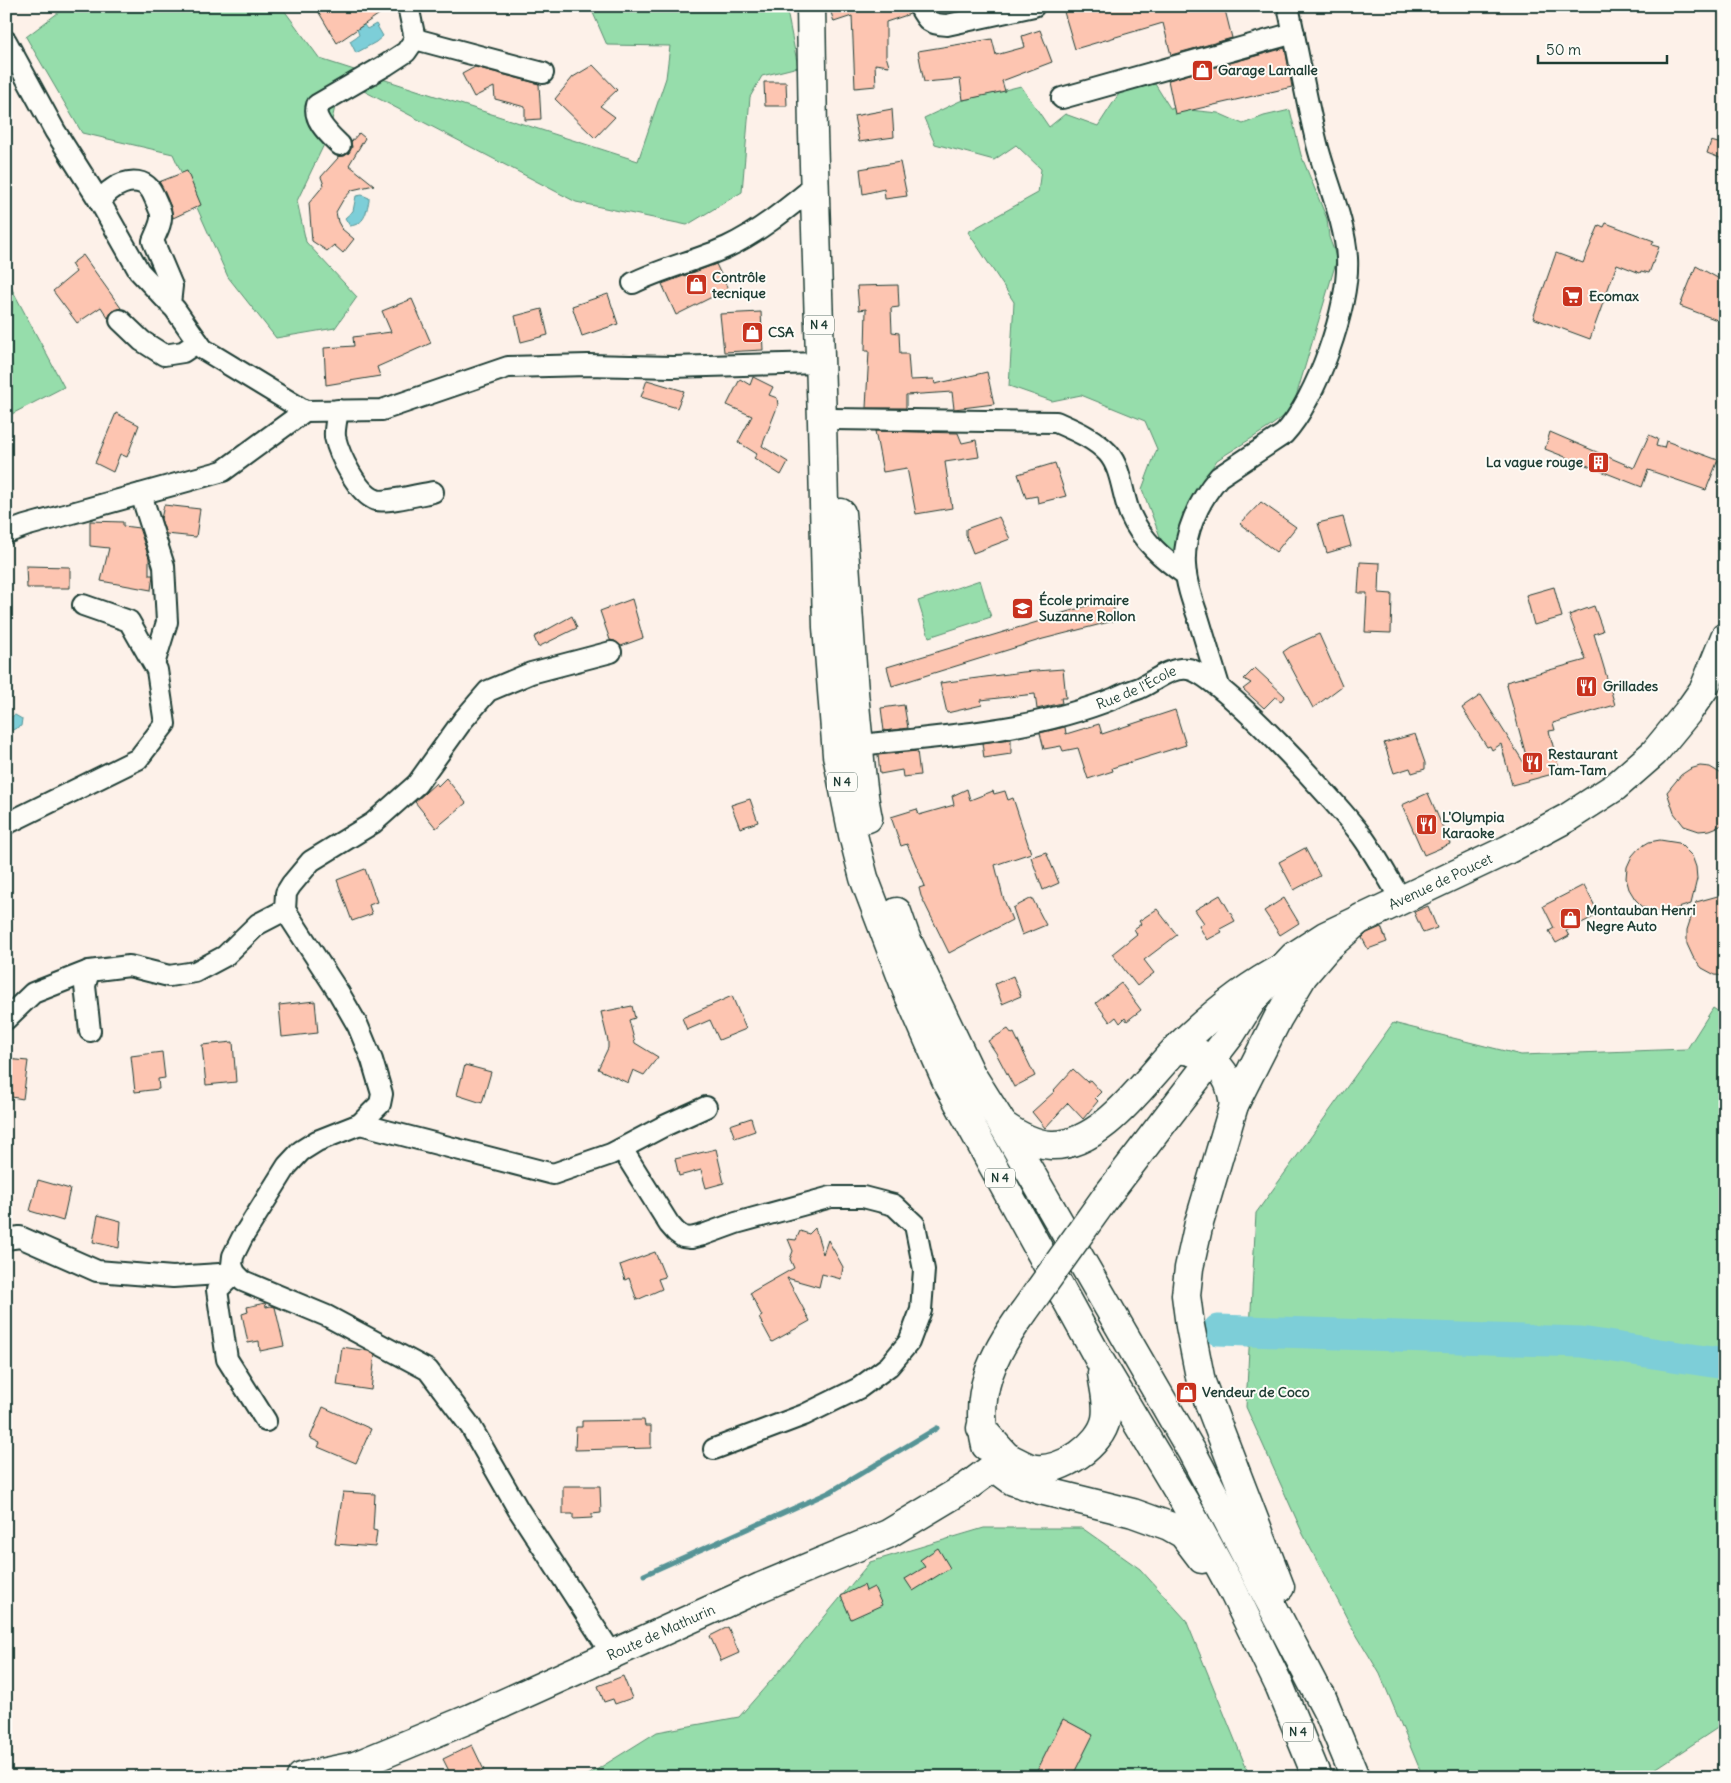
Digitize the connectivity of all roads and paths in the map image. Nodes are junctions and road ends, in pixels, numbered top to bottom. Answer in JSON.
{"nodes":[{"id":1,"x":408,"y":6,"type":"edge"},
{"id":2,"x":811,"y":6,"type":"edge"},
{"id":3,"x":818,"y":6,"type":"edge"},
{"id":4,"x":919,"y":6,"type":"edge"},
{"id":5,"x":1034,"y":6,"type":"edge"},
{"id":6,"x":1288,"y":6,"type":"edge"},
{"id":7,"x":1294,"y":33,"type":"junction"},
{"id":8,"x":414,"y":39,"type":"junction"},
{"id":9,"x":6,"y":41,"type":"edge"},
{"id":10,"x":543,"y":73,"type":"dead end"},
{"id":11,"x":1062,"y":98,"type":"dead end"},
{"id":12,"x":340,"y":145,"type":"dead end"},
{"id":13,"x":815,"y":186,"type":"junction"},
{"id":14,"x":100,"y":202,"type":"junction"},
{"id":15,"x":633,"y":283,"type":"dead end"},
{"id":16,"x":170,"y":304,"type":"junction"},
{"id":17,"x":120,"y":320,"type":"dead end"},
{"id":18,"x":198,"y":342,"type":"junction"},
{"id":19,"x":820,"y":363,"type":"junction"},
{"id":20,"x":338,"y":410,"type":"junction"},
{"id":21,"x":305,"y":411,"type":"junction"},
{"id":22,"x":832,"y":419,"type":"junction"},
{"id":23,"x":433,"y":492,"type":"dead end"},
{"id":24,"x":141,"y":494,"type":"junction"},
{"id":25,"x":6,"y":533,"type":"edge"},
{"id":26,"x":1186,"y":575,"type":"junction"},
{"id":27,"x":83,"y":605,"type":"dead end"},
{"id":28,"x":1725,"y":637,"type":"edge"},
{"id":29,"x":611,"y":652,"type":"dead end"},
{"id":30,"x":154,"y":664,"type":"junction"},
{"id":31,"x":1219,"y":686,"type":"junction"},
{"id":32,"x":859,"y":745,"type":"junction"},
{"id":33,"x":6,"y":824,"type":"edge"},
{"id":34,"x":1402,"y":901,"type":"junction"},
{"id":35,"x":284,"y":910,"type":"junction"},
{"id":36,"x":1361,"y":918,"type":"junction"},
{"id":37,"x":1282,"y":968,"type":"junction"},
{"id":38,"x":89,"y":971,"type":"junction"},
{"id":39,"x":1288,"y":1000,"type":"junction"},
{"id":40,"x":6,"y":1019,"type":"edge"},
{"id":41,"x":90,"y":1031,"type":"dead end"},
{"id":42,"x":1231,"y":1034,"type":"junction"},
{"id":43,"x":1176,"y":1049,"type":"junction"},
{"id":44,"x":1211,"y":1060,"type":"junction"},
{"id":45,"x":1234,"y":1105,"type":"junction"},
{"id":46,"x":706,"y":1106,"type":"dead end"},
{"id":47,"x":360,"y":1124,"type":"junction"},
{"id":48,"x":1002,"y":1125,"type":"junction"},
{"id":49,"x":622,"y":1149,"type":"junction"},
{"id":50,"x":6,"y":1239,"type":"edge"},
{"id":51,"x":235,"y":1273,"type":"junction"},
{"id":52,"x":1100,"y":1362,"type":"junction"},
{"id":53,"x":266,"y":1421,"type":"dead end"},
{"id":54,"x":714,"y":1448,"type":"dead end"},
{"id":55,"x":1001,"y":1462,"type":"junction"},
{"id":56,"x":612,"y":1654,"type":"junction"},
{"id":57,"x":1280,"y":1687,"type":"junction"},
{"id":58,"x":1327,"y":1711,"type":"junction"},
{"id":59,"x":301,"y":1777,"type":"edge"},
{"id":60,"x":1317,"y":1777,"type":"edge"},
{"id":61,"x":1355,"y":1777,"type":"edge"}],
"edges":[{"from":1,"to":8,"type":"street"},
{"from":2,"to":13,"type":"main road","number":"N 4"},
{"from":3,"to":22,"type":"main road","name":"N 4"},
{"from":4,"to":5,"type":"street"},
{"from":6,"to":7,"type":"street"},
{"from":7,"to":11,"type":"street"},
{"from":7,"to":26,"type":"street"},
{"from":8,"to":10,"type":"street"},
{"from":8,"to":12,"type":"street"},
{"from":9,"to":14,"type":"street"},
{"from":13,"to":15,"type":"street"},
{"from":13,"to":19,"type":"main road","number":"N 4"},
{"from":14,"to":16,"type":"street"},
{"from":14,"to":16,"type":"street"},
{"from":16,"to":18,"type":"street"},
{"from":17,"to":18,"type":"street"},
{"from":18,"to":21,"type":"street"},
{"from":19,"to":20,"type":"street"},
{"from":19,"to":52,"type":"main road","number":"N 4"},
{"from":20,"to":21,"type":"street"},
{"from":20,"to":23,"type":"street"},
{"from":21,"to":24,"type":"street"},
{"from":22,"to":26,"type":"street"},
{"from":22,"to":32,"type":"main road","name":"N 4","number":"N 4"},
{"from":24,"to":25,"type":"street"},
{"from":24,"to":30,"type":"street"},
{"from":26,"to":31,"type":"street"},
{"from":27,"to":30,"type":"street"},
{"from":28,"to":34,"type":"main road","name":"Avenue de Poucet"},
{"from":29,"to":35,"type":"street"},
{"from":30,"to":33,"type":"street"},
{"from":31,"to":32,"type":"street","name":"Rue de l'École"},
{"from":31,"to":34,"type":"street","name":"Rue de l'École"},
{"from":32,"to":48,"type":"main road","number":"N 4"},
{"from":34,"to":36,"type":"main road","name":"Avenue de Poucet"},
{"from":35,"to":38,"type":"street"},
{"from":35,"to":47,"type":"street"},
{"from":36,"to":37,"type":"main road","name":"Avenue de Poucet"},
{"from":36,"to":39,"type":"main road"},
{"from":37,"to":42,"type":"main road"},
{"from":37,"to":43,"type":"main road"},
{"from":38,"to":40,"type":"street"},
{"from":38,"to":41,"type":"street"},
{"from":39,"to":42,"type":"main road"},
{"from":39,"to":45,"type":"main road"},
{"from":42,"to":44,"type":"main road"},
{"from":43,"to":44,"type":"main road"},
{"from":43,"to":48,"type":"main road"},
{"from":44,"to":45,"type":"main road"},
{"from":44,"to":55,"type":"main road","bridge":true},
{"from":45,"to":58,"type":"main road"},
{"from":46,"to":49,"type":"street"},
{"from":47,"to":49,"type":"street"},
{"from":47,"to":51,"type":"street"},
{"from":48,"to":58,"type":"main road","number":"N 4"},
{"from":49,"to":54,"type":"street"},
{"from":50,"to":51,"type":"street"},
{"from":51,"to":53,"type":"street"},
{"from":51,"to":56,"type":"street"},
{"from":52,"to":55,"type":"main road"},
{"from":52,"to":57,"type":"main road","number":"N 4"},
{"from":55,"to":56,"type":"main road","name":"Route de Mathurin"},
{"from":55,"to":57,"type":"main road"},
{"from":56,"to":59,"type":"main road","name":"Route de Mathurin"},
{"from":57,"to":60,"type":"main road","number":"N 4"},
{"from":58,"to":61,"type":"main road","number":"N 4"}]}
